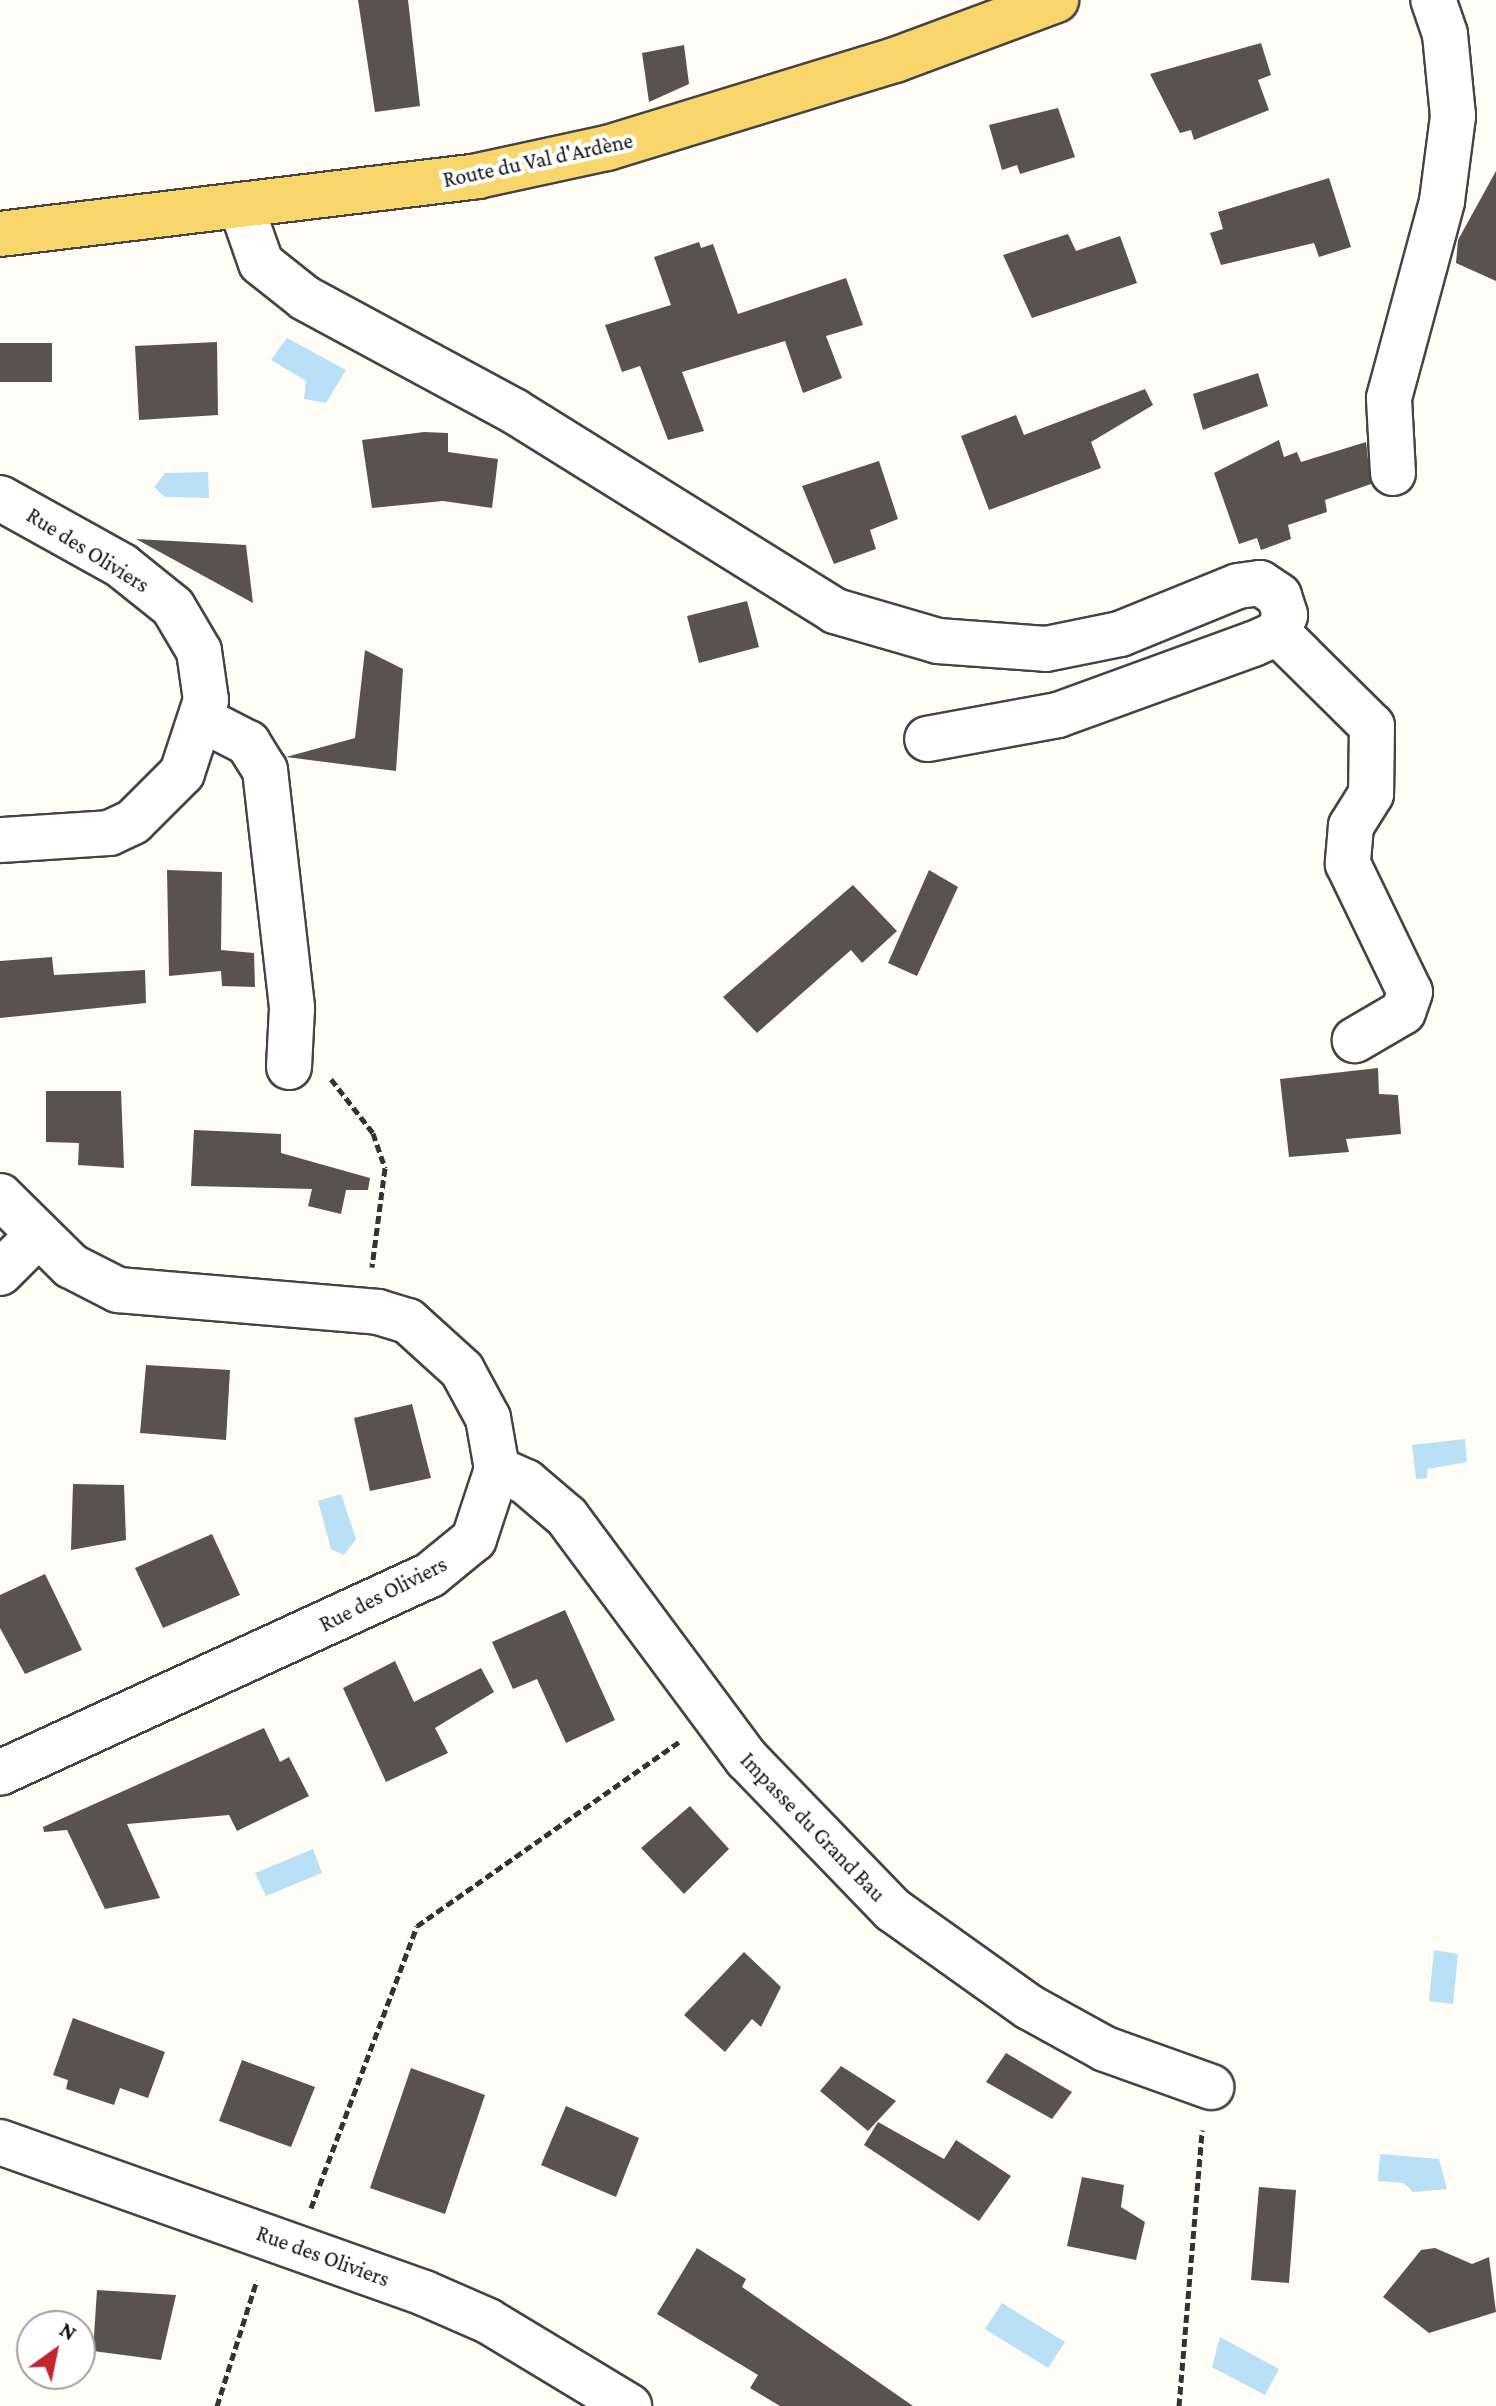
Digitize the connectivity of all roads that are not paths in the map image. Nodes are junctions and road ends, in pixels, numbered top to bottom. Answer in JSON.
{"nodes":[{"id":1,"x":1056,"y":0,"type":"edge"},
{"id":2,"x":1433,"y":0,"type":"edge"},
{"id":3,"x":241,"y":206,"type":"junction"},
{"id":4,"x":0,"y":234,"type":"edge"},
{"id":5,"x":1393,"y":473,"type":"dead end"},
{"id":6,"x":0,"y":498,"type":"edge"},
{"id":7,"x":1278,"y":633,"type":"junction"},
{"id":8,"x":203,"y":720,"type":"junction"},
{"id":9,"x":927,"y":739,"type":"dead end"},
{"id":10,"x":0,"y":840,"type":"edge"},
{"id":11,"x":1355,"y":1040,"type":"dead end"},
{"id":12,"x":291,"y":1059,"type":"road end"},
{"id":13,"x":0,"y":1196,"type":"edge"},
{"id":14,"x":37,"y":1236,"type":"junction"},
{"id":15,"x":0,"y":1273,"type":"edge"},
{"id":16,"x":497,"y":1469,"type":"junction"},
{"id":17,"x":0,"y":1773,"type":"edge"},
{"id":18,"x":1206,"y":2086,"type":"road end"},
{"id":19,"x":0,"y":2142,"type":"edge"},
{"id":20,"x":629,"y":2406,"type":"edge"}],
"edges":[{"from":1,"to":3,"type":"main road","name":"Route du Val d'Ardène"},
{"from":2,"to":5,"type":"street"},
{"from":3,"to":4,"type":"main road","name":"Route du Val d'Ardène"},
{"from":3,"to":7,"type":"street"},
{"from":6,"to":8,"type":"street","name":"Rue des Oliviers"},
{"from":7,"to":9,"type":"street"},
{"from":7,"to":11,"type":"street"},
{"from":8,"to":10,"type":"street","name":"Rue des Oliviers"},
{"from":8,"to":12,"type":"street"},
{"from":13,"to":14,"type":"street","name":"Rue des Oliviers"},
{"from":14,"to":15,"type":"street"},
{"from":14,"to":16,"type":"street","name":"Rue des Oliviers"},
{"from":16,"to":17,"type":"street","name":"Rue des Oliviers"},
{"from":16,"to":18,"type":"street","name":"Impasse du Grand Bau"},
{"from":19,"to":20,"type":"street","name":"Rue des Oliviers"}]}
